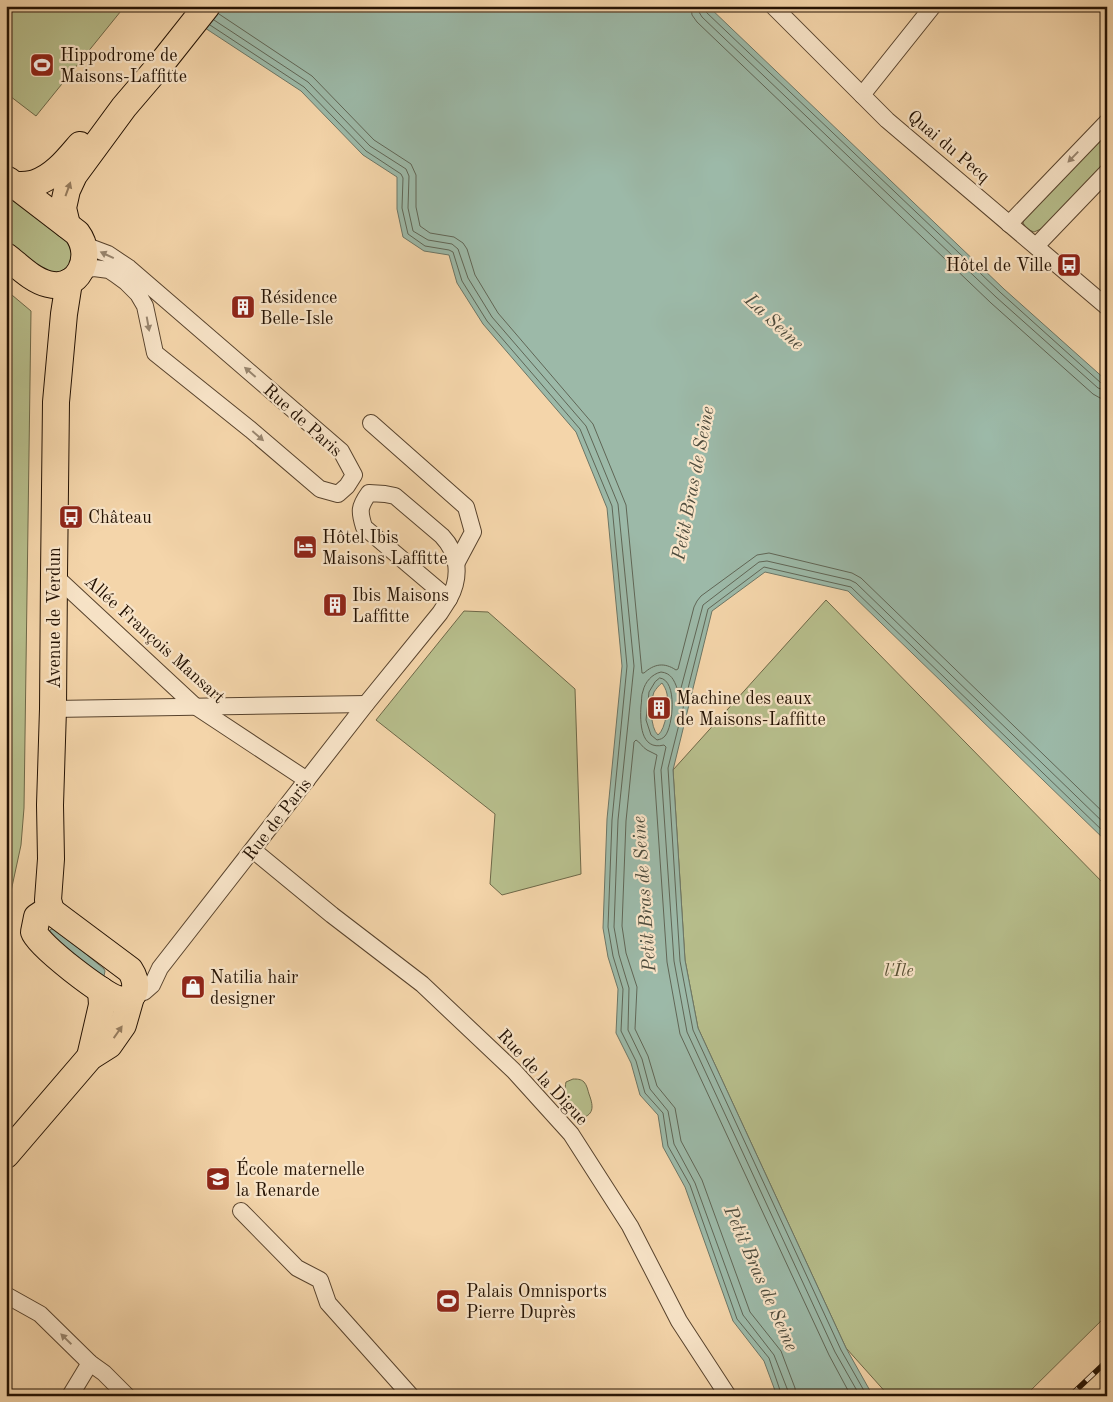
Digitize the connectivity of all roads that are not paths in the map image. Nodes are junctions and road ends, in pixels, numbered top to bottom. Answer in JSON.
{"nodes":[{"id":1,"x":193,"y":6,"type":"edge"},
{"id":2,"x":207,"y":6,"type":"edge"},
{"id":3,"x":774,"y":6,"type":"edge"},
{"id":4,"x":933,"y":6,"type":"edge"},
{"id":5,"x":161,"y":56,"type":"junction"},
{"id":6,"x":862,"y":95,"type":"junction"},
{"id":7,"x":1107,"y":122,"type":"edge"},
{"id":8,"x":1107,"y":172,"type":"edge"},
{"id":9,"x":11,"y":182,"type":"edge"},
{"id":10,"x":1009,"y":224,"type":"junction"},
{"id":11,"x":67,"y":225,"type":"junction"},
{"id":12,"x":1036,"y":246,"type":"junction"},
{"id":13,"x":6,"y":256,"type":"edge"},
{"id":14,"x":78,"y":266,"type":"junction"},
{"id":15,"x":40,"y":281,"type":"junction"},
{"id":16,"x":1107,"y":307,"type":"edge"},
{"id":17,"x":56,"y":402,"type":"junction"},
{"id":18,"x":371,"y":423,"type":"dead end"},
{"id":19,"x":457,"y":562,"type":"junction"},
{"id":20,"x":54,"y":574,"type":"junction"},
{"id":21,"x":449,"y":599,"type":"junction"},
{"id":22,"x":366,"y":704,"type":"junction"},
{"id":23,"x":195,"y":706,"type":"junction"},
{"id":24,"x":53,"y":709,"type":"junction"},
{"id":25,"x":306,"y":780,"type":"junction"},
{"id":26,"x":50,"y":805,"type":"junction"},
{"id":27,"x":253,"y":850,"type":"junction"},
{"id":28,"x":51,"y":911,"type":"junction"},
{"id":29,"x":34,"y":932,"type":"junction"},
{"id":30,"x":133,"y":989,"type":"junction"},
{"id":31,"x":101,"y":990,"type":"junction"},
{"id":32,"x":90,"y":1057,"type":"junction"},
{"id":33,"x":6,"y":1154,"type":"edge"},
{"id":34,"x":242,"y":1211,"type":"dead end"},
{"id":35,"x":6,"y":1295,"type":"edge"},
{"id":36,"x":90,"y":1363,"type":"junction"},
{"id":37,"x":70,"y":1396,"type":"edge"},
{"id":38,"x":127,"y":1396,"type":"edge"},
{"id":39,"x":411,"y":1396,"type":"edge"},
{"id":40,"x":728,"y":1396,"type":"edge"}],
"edges":[{"from":1,"to":5,"type":"main road"},
{"from":2,"to":5,"type":"main road"},
{"from":3,"to":6,"type":"street","name":"Quai du Pecq"},
{"from":4,"to":6,"type":"street"},
{"from":5,"to":9,"type":"main road"},
{"from":11,"to":5,"type":"main road","one_way":true},
{"from":6,"to":10,"type":"street","name":"Quai du Pecq"},
{"from":7,"to":10,"type":"street","one_way":true},
{"from":8,"to":12,"type":"street"},
{"from":9,"to":11,"type":"main road"},
{"from":10,"to":12,"type":"street","name":"Quai du Pecq"},
{"from":11,"to":14,"type":"main road"},
{"from":12,"to":16,"type":"street","name":"Quai du Pecq"},
{"from":13,"to":15,"type":"main road"},
{"from":14,"to":14,"type":"street","name":"Rue de Paris","one_way":true},
{"from":14,"to":15,"type":"main road"},
{"from":14,"to":17,"type":"main road","name":"Avenue de Verdun"},
{"from":15,"to":17,"type":"main road","name":"Avenue de Verdun"},
{"from":17,"to":20,"type":"main road","name":"Avenue de Verdun"},
{"from":18,"to":19,"type":"street"},
{"from":19,"to":21,"type":"street","name":"Rue de Paris"},
{"from":19,"to":21,"type":"street"},
{"from":20,"to":23,"type":"street","name":"Allée François Mansart"},
{"from":20,"to":24,"type":"main road","name":"Avenue de Verdun"},
{"from":21,"to":22,"type":"street","name":"Rue de Paris"},
{"from":22,"to":23,"type":"street"},
{"from":22,"to":25,"type":"street","name":"Rue de Paris"},
{"from":23,"to":24,"type":"street"},
{"from":23,"to":25,"type":"street","name":"Allée François Mansart"},
{"from":24,"to":26,"type":"main road","name":"Avenue de Verdun"},
{"from":25,"to":27,"type":"street","name":"Rue de Paris"},
{"from":26,"to":28,"type":"main road","name":"Avenue de Verdun"},
{"from":26,"to":29,"type":"main road","name":"Avenue de Verdun"},
{"from":27,"to":30,"type":"street","name":"Rue de Paris"},
{"from":27,"to":40,"type":"street","name":"Rue de la Digue"},
{"from":28,"to":29,"type":"main road"},
{"from":28,"to":30,"type":"main road"},
{"from":29,"to":31,"type":"main road"},
{"from":30,"to":31,"type":"main road"},
{"from":32,"to":30,"type":"main road","one_way":true},
{"from":31,"to":32,"type":"main road"},
{"from":32,"to":33,"type":"main road"},
{"from":34,"to":39,"type":"street"},
{"from":36,"to":35,"type":"street","one_way":true},
{"from":36,"to":37,"type":"street"},
{"from":36,"to":38,"type":"street"}]}
